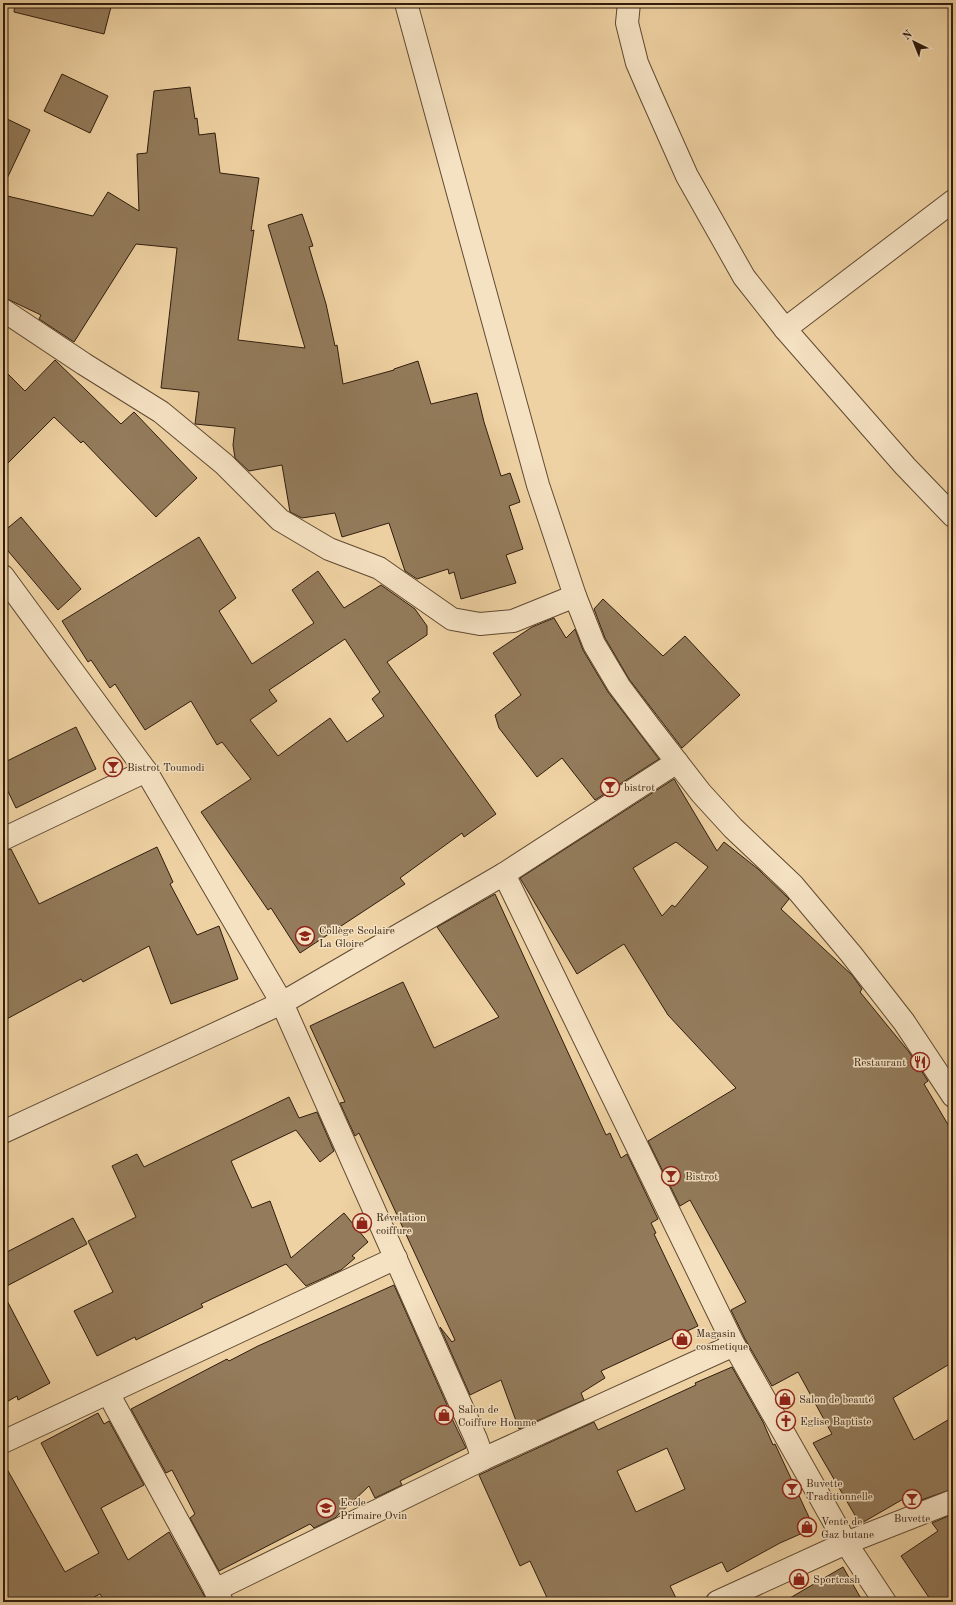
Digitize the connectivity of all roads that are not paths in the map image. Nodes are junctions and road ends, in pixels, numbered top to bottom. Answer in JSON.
{"nodes":[{"id":1,"x":406,"y":3,"type":"edge"},
{"id":2,"x":629,"y":3,"type":"edge"},
{"id":3,"x":953,"y":201,"type":"edge"},
{"id":4,"x":3,"y":310,"type":"edge"},
{"id":5,"x":785,"y":329,"type":"junction"},
{"id":6,"x":953,"y":516,"type":"edge"},
{"id":7,"x":3,"y":576,"type":"edge"},
{"id":8,"x":575,"y":596,"type":"junction"},
{"id":9,"x":677,"y":762,"type":"junction"},
{"id":10,"x":146,"y":771,"type":"junction"},
{"id":11,"x":3,"y":839,"type":"edge"},
{"id":12,"x":504,"y":874,"type":"junction"},
{"id":13,"x":282,"y":1003,"type":"junction"},
{"id":14,"x":953,"y":1096,"type":"edge"},
{"id":15,"x":3,"y":1132,"type":"edge"},
{"id":16,"x":396,"y":1258,"type":"junction"},
{"id":17,"x":734,"y":1345,"type":"junction"},
{"id":18,"x":108,"y":1394,"type":"junction"},
{"id":19,"x":3,"y":1442,"type":"edge"},
{"id":20,"x":483,"y":1459,"type":"junction"},
{"id":21,"x":953,"y":1501,"type":"edge"},
{"id":22,"x":846,"y":1543,"type":"junction"},
{"id":23,"x":218,"y":1596,"type":"edge"},
{"id":24,"x":717,"y":1602,"type":"edge"},
{"id":25,"x":885,"y":1602,"type":"edge"}],
"edges":[{"from":1,"to":8,"type":"street"},
{"from":2,"to":5,"type":"street"},
{"from":3,"to":5,"type":"street"},
{"from":4,"to":8,"type":"street"},
{"from":5,"to":6,"type":"street"},
{"from":7,"to":10,"type":"street"},
{"from":8,"to":9,"type":"street"},
{"from":9,"to":12,"type":"street"},
{"from":9,"to":14,"type":"street"},
{"from":10,"to":11,"type":"street"},
{"from":10,"to":13,"type":"street"},
{"from":12,"to":13,"type":"street"},
{"from":12,"to":17,"type":"street"},
{"from":13,"to":15,"type":"street"},
{"from":13,"to":16,"type":"street"},
{"from":16,"to":18,"type":"street"},
{"from":16,"to":20,"type":"street"},
{"from":17,"to":20,"type":"street"},
{"from":17,"to":22,"type":"street"},
{"from":18,"to":19,"type":"street"},
{"from":18,"to":23,"type":"street"},
{"from":20,"to":23,"type":"street"},
{"from":21,"to":22,"type":"street"},
{"from":22,"to":24,"type":"street"},
{"from":22,"to":25,"type":"street"}]}
